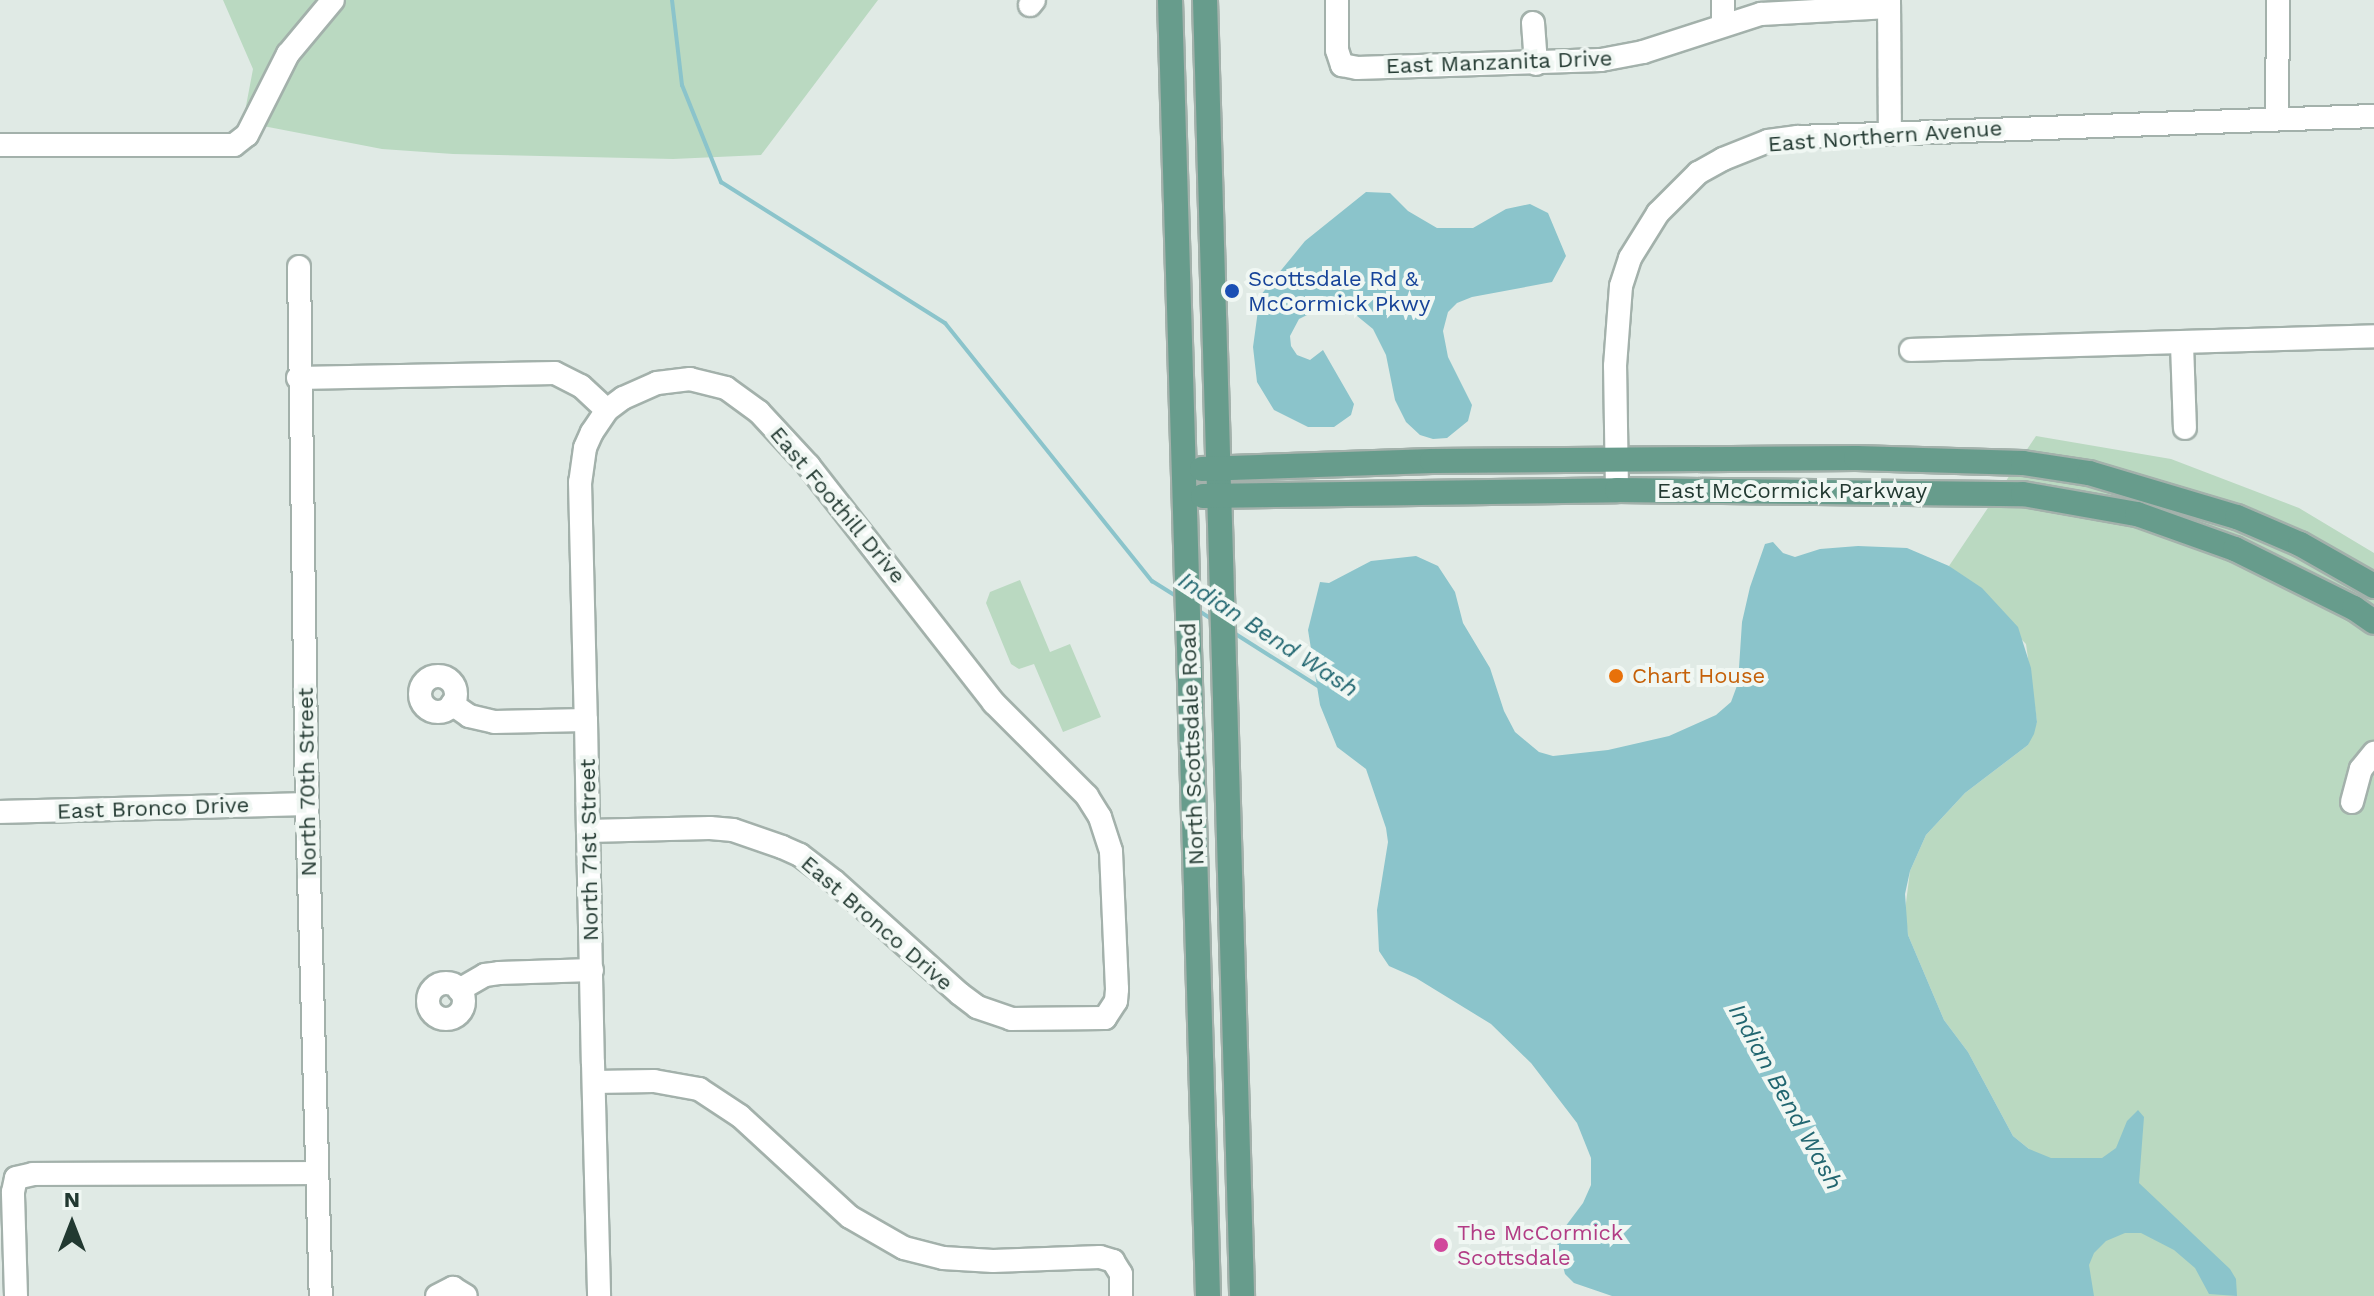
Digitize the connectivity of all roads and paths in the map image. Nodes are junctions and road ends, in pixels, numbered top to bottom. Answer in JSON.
{"nodes":[{"id":1,"x":333,"y":0,"type":"edge"},
{"id":2,"x":1170,"y":0,"type":"edge"},
{"id":3,"x":1337,"y":0,"type":"edge"},
{"id":4,"x":1723,"y":0,"type":"edge"},
{"id":5,"x":2278,"y":0,"type":"edge"},
{"id":6,"x":1204,"y":2,"type":"edge"},
{"id":7,"x":1889,"y":3,"type":"edge"},
{"id":8,"x":1533,"y":23,"type":"dead end"},
{"id":9,"x":1723,"y":23,"type":"junction"},
{"id":10,"x":1536,"y":64,"type":"junction"},
{"id":11,"x":2374,"y":116,"type":"edge"},
{"id":12,"x":2277,"y":119,"type":"junction"},
{"id":13,"x":1890,"y":132,"type":"junction"},
{"id":14,"x":0,"y":145,"type":"edge"},
{"id":15,"x":299,"y":267,"type":"dead end"},
{"id":16,"x":2374,"y":336,"type":"edge"},
{"id":17,"x":2182,"y":344,"type":"junction"},
{"id":18,"x":1911,"y":350,"type":"dead end"},
{"id":19,"x":298,"y":378,"type":"junction"},
{"id":20,"x":607,"y":410,"type":"junction"},
{"id":21,"x":2185,"y":428,"type":"dead end"},
{"id":22,"x":1616,"y":460,"type":"junction"},
{"id":23,"x":1218,"y":468,"type":"junction"},
{"id":24,"x":1184,"y":470,"type":"junction"},
{"id":25,"x":2147,"y":488,"type":"junction"},
{"id":26,"x":1617,"y":490,"type":"junction"},
{"id":27,"x":1218,"y":495,"type":"junction"},
{"id":28,"x":1184,"y":501,"type":"junction"},
{"id":29,"x":2137,"y":514,"type":"junction"},
{"id":30,"x":2374,"y":586,"type":"edge"},
{"id":31,"x":2374,"y":622,"type":"edge"},
{"id":32,"x":452,"y":704,"type":"dead end"},
{"id":33,"x":586,"y":720,"type":"junction"},
{"id":34,"x":2374,"y":753,"type":"edge"},
{"id":35,"x":2374,"y":790,"type":"edge"},
{"id":36,"x":307,"y":804,"type":"junction"},
{"id":37,"x":0,"y":812,"type":"edge"},
{"id":38,"x":588,"y":831,"type":"junction"},
{"id":39,"x":592,"y":970,"type":"junction"},
{"id":40,"x":459,"y":990,"type":"dead end"},
{"id":41,"x":1111,"y":1011,"type":"joint"},
{"id":42,"x":594,"y":1082,"type":"junction"},
{"id":43,"x":317,"y":1173,"type":"junction"},
{"id":44,"x":16,"y":1296,"type":"edge"},
{"id":45,"x":321,"y":1296,"type":"edge"},
{"id":46,"x":437,"y":1296,"type":"edge"},
{"id":47,"x":466,"y":1296,"type":"edge"},
{"id":48,"x":599,"y":1296,"type":"edge"},
{"id":49,"x":1121,"y":1296,"type":"edge"},
{"id":50,"x":1208,"y":1296,"type":"edge"},
{"id":51,"x":1242,"y":1296,"type":"edge"}],
"edges":[{"from":1,"to":14,"type":"street"},
{"from":2,"to":24,"type":"main road","name":"North Scottsdale Road"},
{"from":3,"to":10,"type":"street","name":"East Manzanita Drive"},
{"from":4,"to":9,"type":"street"},
{"from":5,"to":12,"type":"street"},
{"from":6,"to":23,"type":"main road","name":"North Scottsdale Road"},
{"from":7,"to":9,"type":"street","name":"East Manzanita Drive"},
{"from":7,"to":13,"type":"street"},
{"from":8,"to":10,"type":"street"},
{"from":9,"to":10,"type":"street","name":"East Manzanita Drive"},
{"from":11,"to":12,"type":"street","name":"East Northern Avenue"},
{"from":12,"to":13,"type":"street","name":"East Northern Avenue"},
{"from":13,"to":22,"type":"street","name":"East Northern Avenue"},
{"from":15,"to":19,"type":"street","name":"North 70th Street"},
{"from":16,"to":17,"type":"street"},
{"from":17,"to":18,"type":"street"},
{"from":17,"to":21,"type":"street"},
{"from":19,"to":20,"type":"street"},
{"from":19,"to":36,"type":"street","name":"North 70th Street"},
{"from":20,"to":33,"type":"street","name":"North 71st Street"},
{"from":20,"to":41,"type":"street","name":"East Foothill Drive"},
{"from":22,"to":23,"type":"main road","name":"East McCormick Parkway"},
{"from":22,"to":25,"type":"main road","name":"East McCormick Parkway"},
{"from":22,"to":26,"type":"street","name":"East Northern Avenue"},
{"from":23,"to":24,"type":"main road","name":"East McCormick Parkway"},
{"from":23,"to":27,"type":"main road","name":"North Scottsdale Road"},
{"from":24,"to":28,"type":"main road","name":"North Scottsdale Road"},
{"from":25,"to":29,"type":"main road"},
{"from":25,"to":30,"type":"main road","name":"East McCormick Parkway"},
{"from":26,"to":27,"type":"main road","name":"East McCormick Parkway"},
{"from":26,"to":29,"type":"main road","name":"East McCormick Parkway"},
{"from":27,"to":28,"type":"main road","name":"East McCormick Parkway"},
{"from":27,"to":51,"type":"main road","name":"North Scottsdale Road"},
{"from":28,"to":50,"type":"main road","name":"North Scottsdale Road"},
{"from":29,"to":31,"type":"main road","name":"East McCormick Parkway"},
{"from":32,"to":33,"type":"street"},
{"from":33,"to":38,"type":"street","name":"North 71st Street"},
{"from":34,"to":35,"type":"street"},
{"from":36,"to":37,"type":"street","name":"East Bronco Drive"},
{"from":36,"to":43,"type":"street","name":"North 70th Street"},
{"from":38,"to":39,"type":"street","name":"North 71st Street"},
{"from":38,"to":41,"type":"street","name":"East Bronco Drive"},
{"from":39,"to":40,"type":"street"},
{"from":39,"to":42,"type":"street","name":"North 71st Street"},
{"from":42,"to":48,"type":"street","name":"North 71st Street"},
{"from":42,"to":49,"type":"street"},
{"from":43,"to":44,"type":"street"},
{"from":43,"to":45,"type":"street","name":"North 70th Street"},
{"from":46,"to":47,"type":"street"}]}
